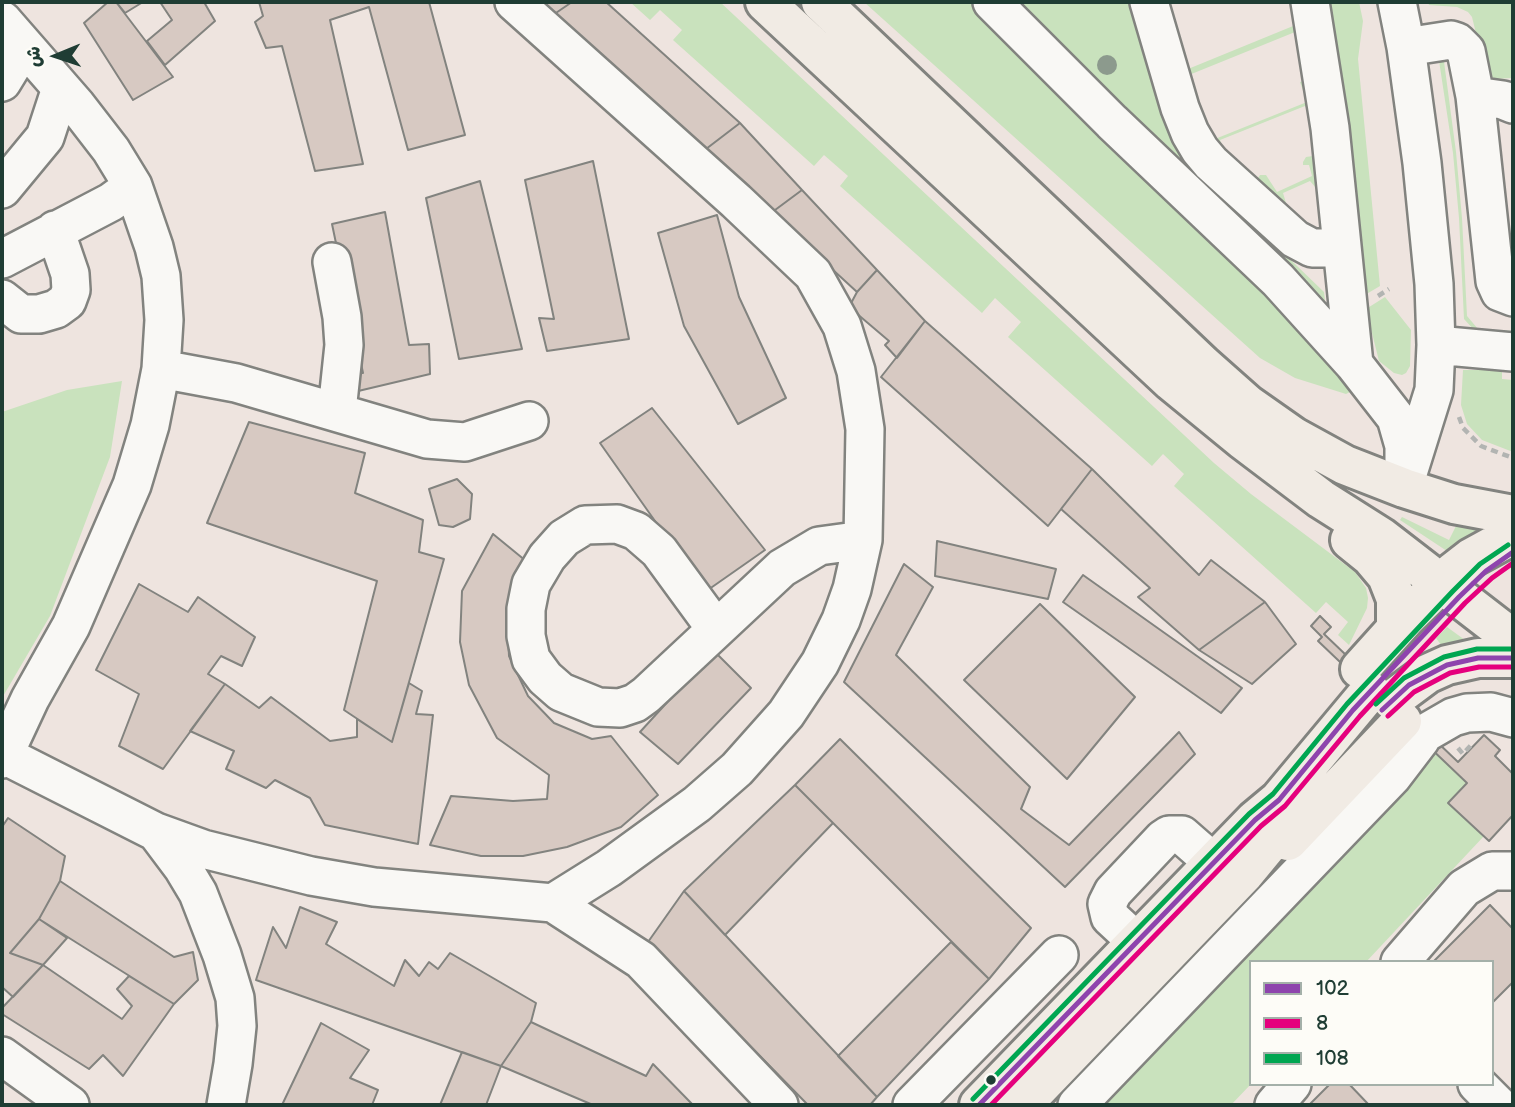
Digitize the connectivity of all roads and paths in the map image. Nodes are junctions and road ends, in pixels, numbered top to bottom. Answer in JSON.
{"nodes":[{"id":1,"x":514,"y":2,"type":"edge"},
{"id":2,"x":765,"y":2,"type":"edge"},
{"id":3,"x":821,"y":2,"type":"edge"},
{"id":4,"x":992,"y":2,"type":"edge"},
{"id":5,"x":1149,"y":2,"type":"edge"},
{"id":6,"x":1310,"y":2,"type":"edge"},
{"id":7,"x":1397,"y":2,"type":"edge"},
{"id":8,"x":13,"y":33,"type":"edge"},
{"id":9,"x":1406,"y":47,"type":"junction"},
{"id":10,"x":2,"y":82,"type":"edge"},
{"id":11,"x":61,"y":88,"type":"junction"},
{"id":12,"x":1475,"y":96,"type":"junction"},
{"id":13,"x":1513,"y":104,"type":"edge"},
{"id":14,"x":133,"y":186,"type":"junction"},
{"id":15,"x":2,"y":189,"type":"edge"},
{"id":16,"x":1501,"y":214,"type":"edge"},
{"id":17,"x":55,"y":230,"type":"junction"},
{"id":18,"x":1342,"y":248,"type":"junction"},
{"id":19,"x":1503,"y":257,"type":"edge"},
{"id":20,"x":2,"y":259,"type":"edge"},
{"id":21,"x":332,"y":262,"type":"dead end"},
{"id":22,"x":1513,"y":297,"type":"edge"},
{"id":23,"x":2,"y":299,"type":"edge"},
{"id":24,"x":1436,"y":345,"type":"junction"},
{"id":25,"x":1513,"y":352,"type":"edge"},
{"id":26,"x":1354,"y":364,"type":"junction"},
{"id":27,"x":161,"y":369,"type":"junction"},
{"id":28,"x":337,"y":411,"type":"junction"},
{"id":29,"x":529,"y":421,"type":"dead end"},
{"id":30,"x":1404,"y":488,"type":"junction"},
{"id":31,"x":1321,"y":499,"type":"junction"},
{"id":32,"x":1513,"y":515,"type":"edge"},
{"id":33,"x":1513,"y":535,"type":"edge"},
{"id":34,"x":863,"y":540,"type":"junction"},
{"id":35,"x":1513,"y":552,"type":"edge"},
{"id":36,"x":1457,"y":584,"type":"junction"},
{"id":37,"x":1513,"y":611,"type":"edge"},
{"id":38,"x":1396,"y":628,"type":"junction"},
{"id":39,"x":716,"y":629,"type":"junction"},
{"id":40,"x":1513,"y":639,"type":"edge"},
{"id":41,"x":1513,"y":658,"type":"edge"},
{"id":42,"x":1513,"y":680,"type":"edge"},
{"id":43,"x":1390,"y":703,"type":"junction"},
{"id":44,"x":1513,"y":718,"type":"edge"},
{"id":45,"x":3,"y":756,"type":"edge"},
{"id":46,"x":156,"y":832,"type":"junction"},
{"id":47,"x":1229,"y":868,"type":"junction"},
{"id":48,"x":1513,"y":871,"type":"edge"},
{"id":49,"x":553,"y":903,"type":"junction"},
{"id":50,"x":1137,"y":942,"type":"junction"},
{"id":51,"x":1059,"y":955,"type":"dead end"},
{"id":52,"x":1402,"y":960,"type":"edge"},
{"id":53,"x":2,"y":1056,"type":"edge"},
{"id":54,"x":1290,"y":1086,"type":"edge"},
{"id":55,"x":1479,"y":1086,"type":"edge"},
{"id":56,"x":1513,"y":1098,"type":"edge"},
{"id":57,"x":70,"y":1105,"type":"edge"},
{"id":58,"x":226,"y":1105,"type":"edge"},
{"id":59,"x":779,"y":1105,"type":"edge"},
{"id":60,"x":912,"y":1105,"type":"edge"},
{"id":61,"x":979,"y":1105,"type":"edge"},
{"id":62,"x":1022,"y":1105,"type":"edge"},
{"id":63,"x":1077,"y":1105,"type":"edge"},
{"id":64,"x":1274,"y":1105,"type":"edge"},
{"id":65,"x":1499,"y":1105,"type":"edge"},
{"id":66,"x":1507,"y":1105,"type":"edge"}],
"edges":[{"from":1,"to":34,"type":"street"},
{"from":2,"to":31,"type":"main road"},
{"from":3,"to":30,"type":"main road"},
{"from":4,"to":26,"type":"street"},
{"from":5,"to":18,"type":"street"},
{"from":6,"to":18,"type":"street"},
{"from":7,"to":9,"type":"street"},
{"from":8,"to":10,"type":"street"},
{"from":8,"to":11,"type":"street"},
{"from":9,"to":12,"type":"street"},
{"from":9,"to":24,"type":"street"},
{"from":11,"to":14,"type":"street"},
{"from":11,"to":15,"type":"street"},
{"from":12,"to":13,"type":"street"},
{"from":12,"to":16,"type":"street"},
{"from":14,"to":17,"type":"street"},
{"from":14,"to":27,"type":"street"},
{"from":16,"to":19,"type":"street"},
{"from":17,"to":20,"type":"street"},
{"from":17,"to":23,"type":"street"},
{"from":18,"to":26,"type":"street"},
{"from":19,"to":22,"type":"street"},
{"from":21,"to":28,"type":"street"},
{"from":24,"to":25,"type":"street"},
{"from":24,"to":30,"type":"street"},
{"from":26,"to":30,"type":"street"},
{"from":27,"to":28,"type":"street"},
{"from":27,"to":45,"type":"street"},
{"from":28,"to":29,"type":"street"},
{"from":30,"to":32,"type":"main road"},
{"from":31,"to":36,"type":"main road"},
{"from":31,"to":38,"type":"main road"},
{"from":33,"to":36,"type":"main road"},
{"from":34,"to":39,"type":"street"},
{"from":34,"to":49,"type":"street"},
{"from":35,"to":36,"type":"main road"},
{"from":36,"to":37,"type":"main road"},
{"from":36,"to":38,"type":"main road"},
{"from":36,"to":40,"type":"main road"},
{"from":36,"to":43,"type":"main road"},
{"from":38,"to":43,"type":"main road"},
{"from":39,"to":39,"type":"street"},
{"from":41,"to":43,"type":"main road"},
{"from":42,"to":43,"type":"main road"},
{"from":43,"to":44,"type":"street"},
{"from":43,"to":47,"type":"main road"},
{"from":43,"to":47,"type":"main road"},
{"from":43,"to":63,"type":"street"},
{"from":45,"to":46,"type":"street"},
{"from":46,"to":49,"type":"street"},
{"from":46,"to":58,"type":"street"},
{"from":47,"to":50,"type":"main road"},
{"from":47,"to":50,"type":"street"},
{"from":47,"to":62,"type":"main road"},
{"from":48,"to":52,"type":"street"},
{"from":49,"to":59,"type":"street"},
{"from":50,"to":61,"type":"main road"},
{"from":51,"to":60,"type":"street"},
{"from":53,"to":57,"type":"street"},
{"from":54,"to":64,"type":"street"},
{"from":55,"to":65,"type":"street"},
{"from":56,"to":66,"type":"street"}]}
